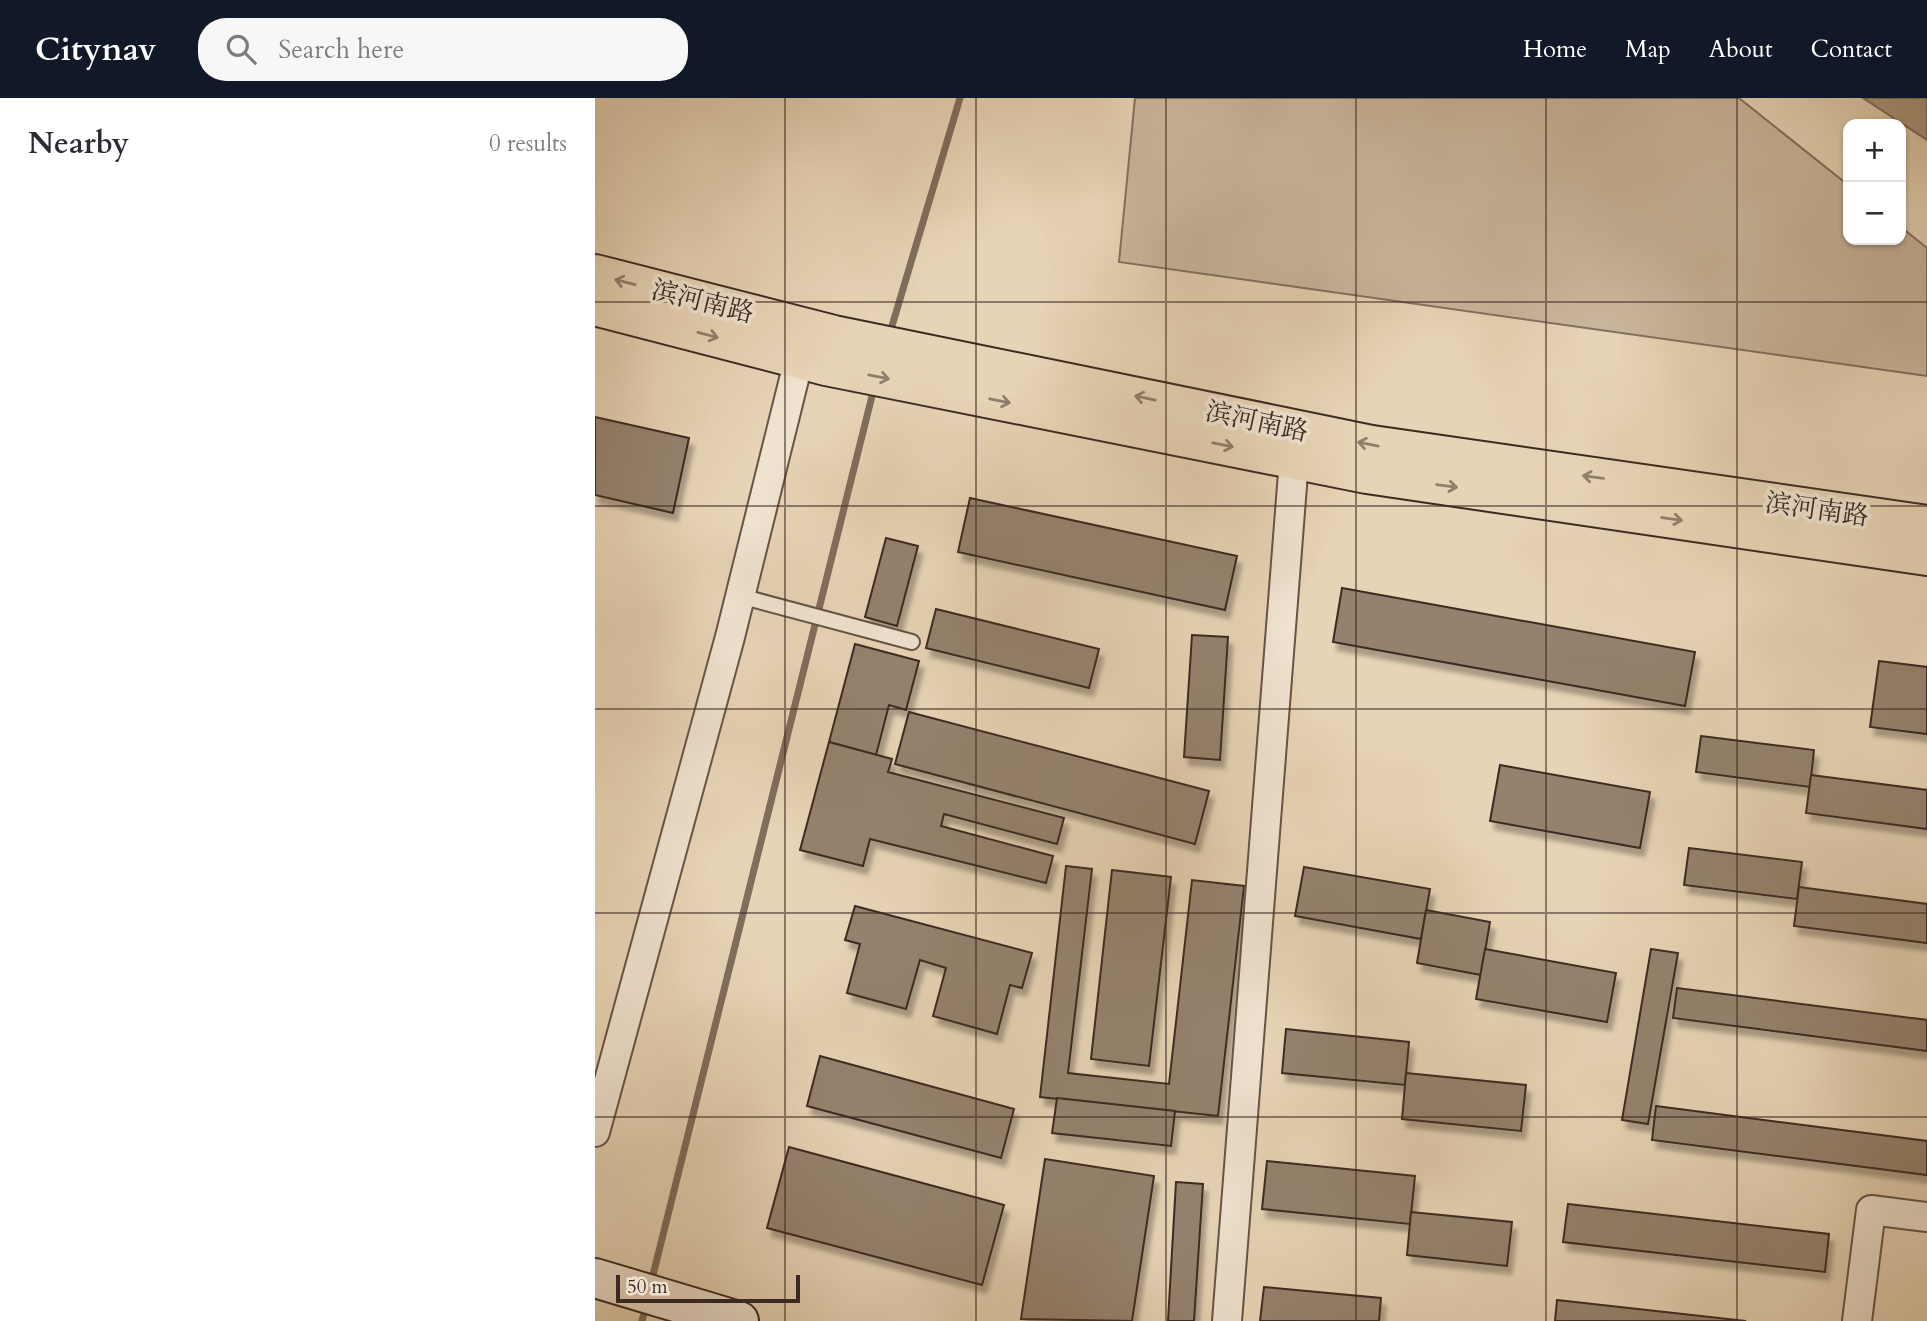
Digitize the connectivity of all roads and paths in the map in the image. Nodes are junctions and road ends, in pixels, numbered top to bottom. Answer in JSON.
{"nodes":[{"id":1,"x":595,"y":274,"type":"edge"},
{"id":2,"x":595,"y":306,"type":"edge"},
{"id":3,"x":819,"y":353,"type":"junction"},
{"id":4,"x":934,"y":372,"type":"junction"},
{"id":5,"x":1294,"y":460,"type":"junction"},
{"id":6,"x":1927,"y":525,"type":"edge"},
{"id":7,"x":1927,"y":556,"type":"edge"},
{"id":8,"x":740,"y":596,"type":"junction"},
{"id":9,"x":912,"y":642,"type":"dead end"},
{"id":10,"x":595,"y":1132,"type":"edge"},
{"id":11,"x":1927,"y":1217,"type":"edge"},
{"id":12,"x":595,"y":1278,"type":"edge"},
{"id":13,"x":709,"y":1314,"type":"edge"},
{"id":14,"x":1227,"y":1321,"type":"edge"},
{"id":15,"x":1857,"y":1321,"type":"edge"}],
"edges":[{"from":3,"to":1,"type":"highway","name":"滨河南路","one_way":true},
{"from":2,"to":3,"type":"highway","name":"滨河南路","one_way":true},
{"from":3,"to":4,"type":"highway","name":"滨河南路"},
{"from":3,"to":8,"type":"street"},
{"from":4,"to":5,"type":"highway","name":"滨河南路","one_way":true},
{"from":6,"to":4,"type":"highway","name":"滨河南路","one_way":true},
{"from":5,"to":7,"type":"highway","name":"滨河南路","one_way":true},
{"from":5,"to":14,"type":"street"},
{"from":8,"to":9,"type":"lane"},
{"from":8,"to":10,"type":"street"},
{"from":11,"to":15,"type":"street"},
{"from":12,"to":13,"type":"main road"}]}
